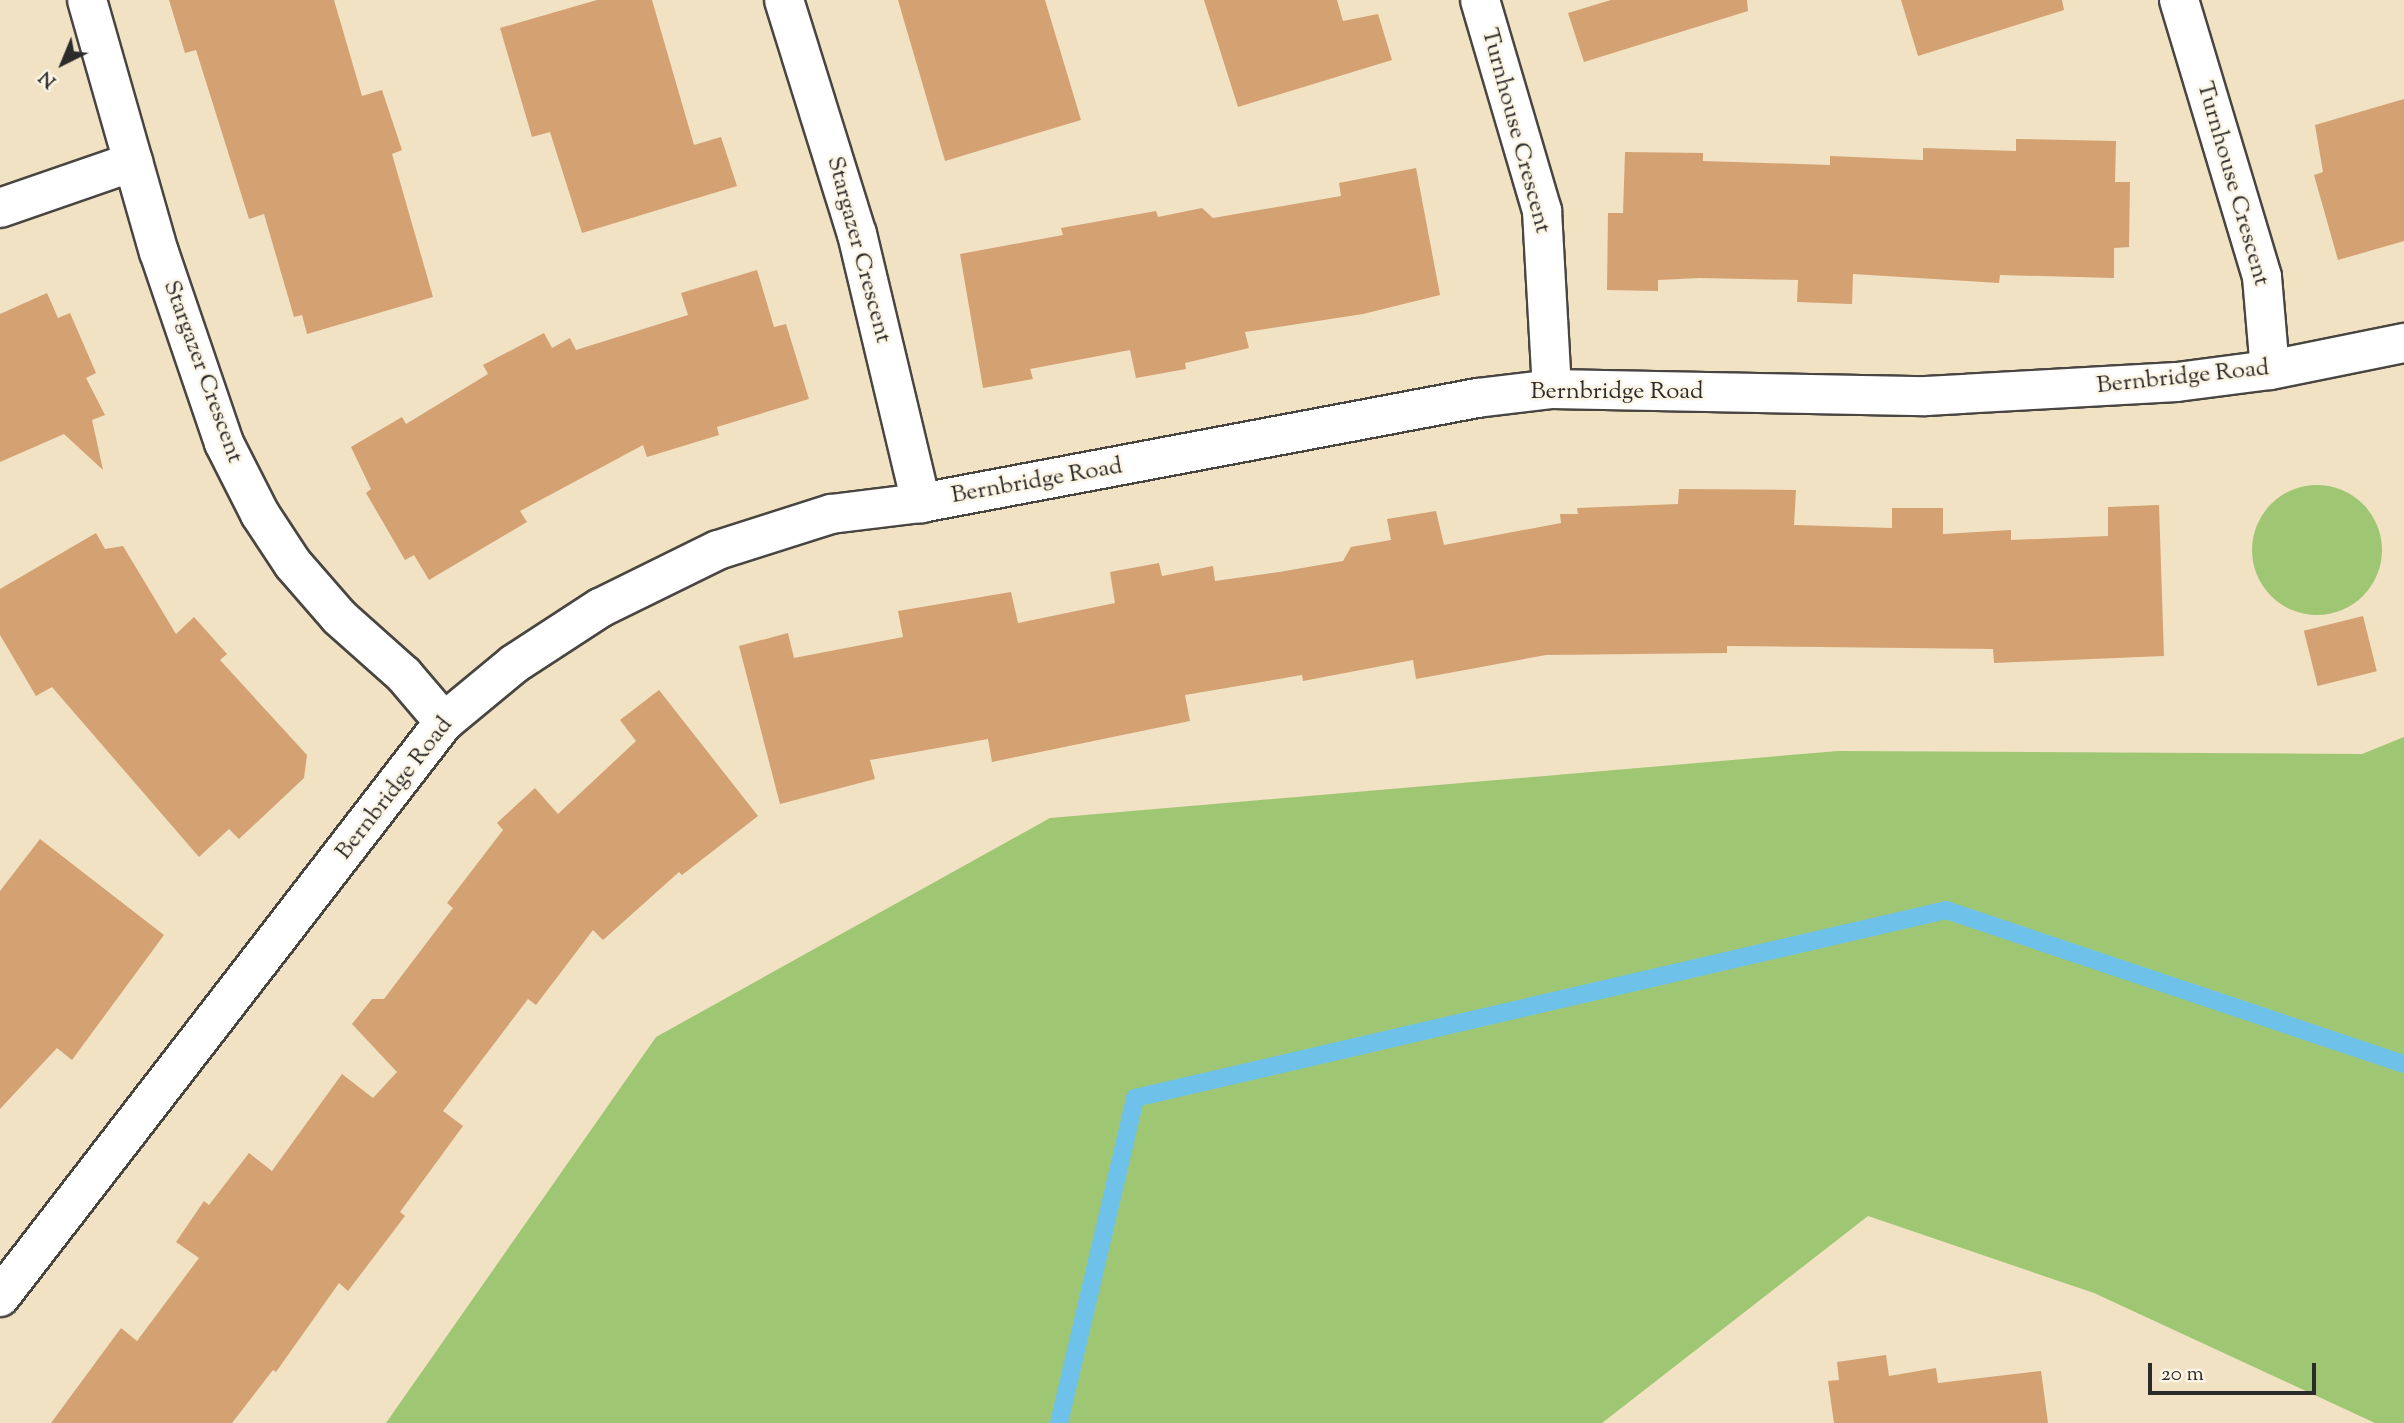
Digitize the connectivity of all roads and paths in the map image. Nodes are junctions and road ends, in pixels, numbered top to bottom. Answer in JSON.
{"nodes":[{"id":1,"x":87,"y":0,"type":"edge"},
{"id":2,"x":785,"y":0,"type":"edge"},
{"id":3,"x":1480,"y":0,"type":"edge"},
{"id":4,"x":2179,"y":0,"type":"edge"},
{"id":5,"x":133,"y":162,"type":"junction"},
{"id":6,"x":0,"y":208,"type":"edge"},
{"id":7,"x":2404,"y":343,"type":"edge"},
{"id":8,"x":2270,"y":370,"type":"junction"},
{"id":9,"x":1552,"y":389,"type":"junction"},
{"id":10,"x":921,"y":503,"type":"junction"},
{"id":11,"x":444,"y":722,"type":"junction"},
{"id":12,"x":0,"y":1297,"type":"edge"}],
"edges":[{"from":1,"to":5,"type":"street","name":"Stargazer Crescent"},
{"from":2,"to":10,"type":"street","name":"Stargazer Crescent"},
{"from":3,"to":9,"type":"street","name":"Turnhouse Crescent"},
{"from":4,"to":8,"type":"street","name":"Turnhouse Crescent"},
{"from":5,"to":6,"type":"street"},
{"from":5,"to":11,"type":"street","name":"Stargazer Crescent"},
{"from":7,"to":8,"type":"street","name":"Bernbridge Road"},
{"from":8,"to":9,"type":"street","name":"Bernbridge Road"},
{"from":9,"to":10,"type":"street","name":"Bernbridge Road"},
{"from":10,"to":11,"type":"street","name":"Bernbridge Road"},
{"from":11,"to":12,"type":"street","name":"Bernbridge Road"}]}
